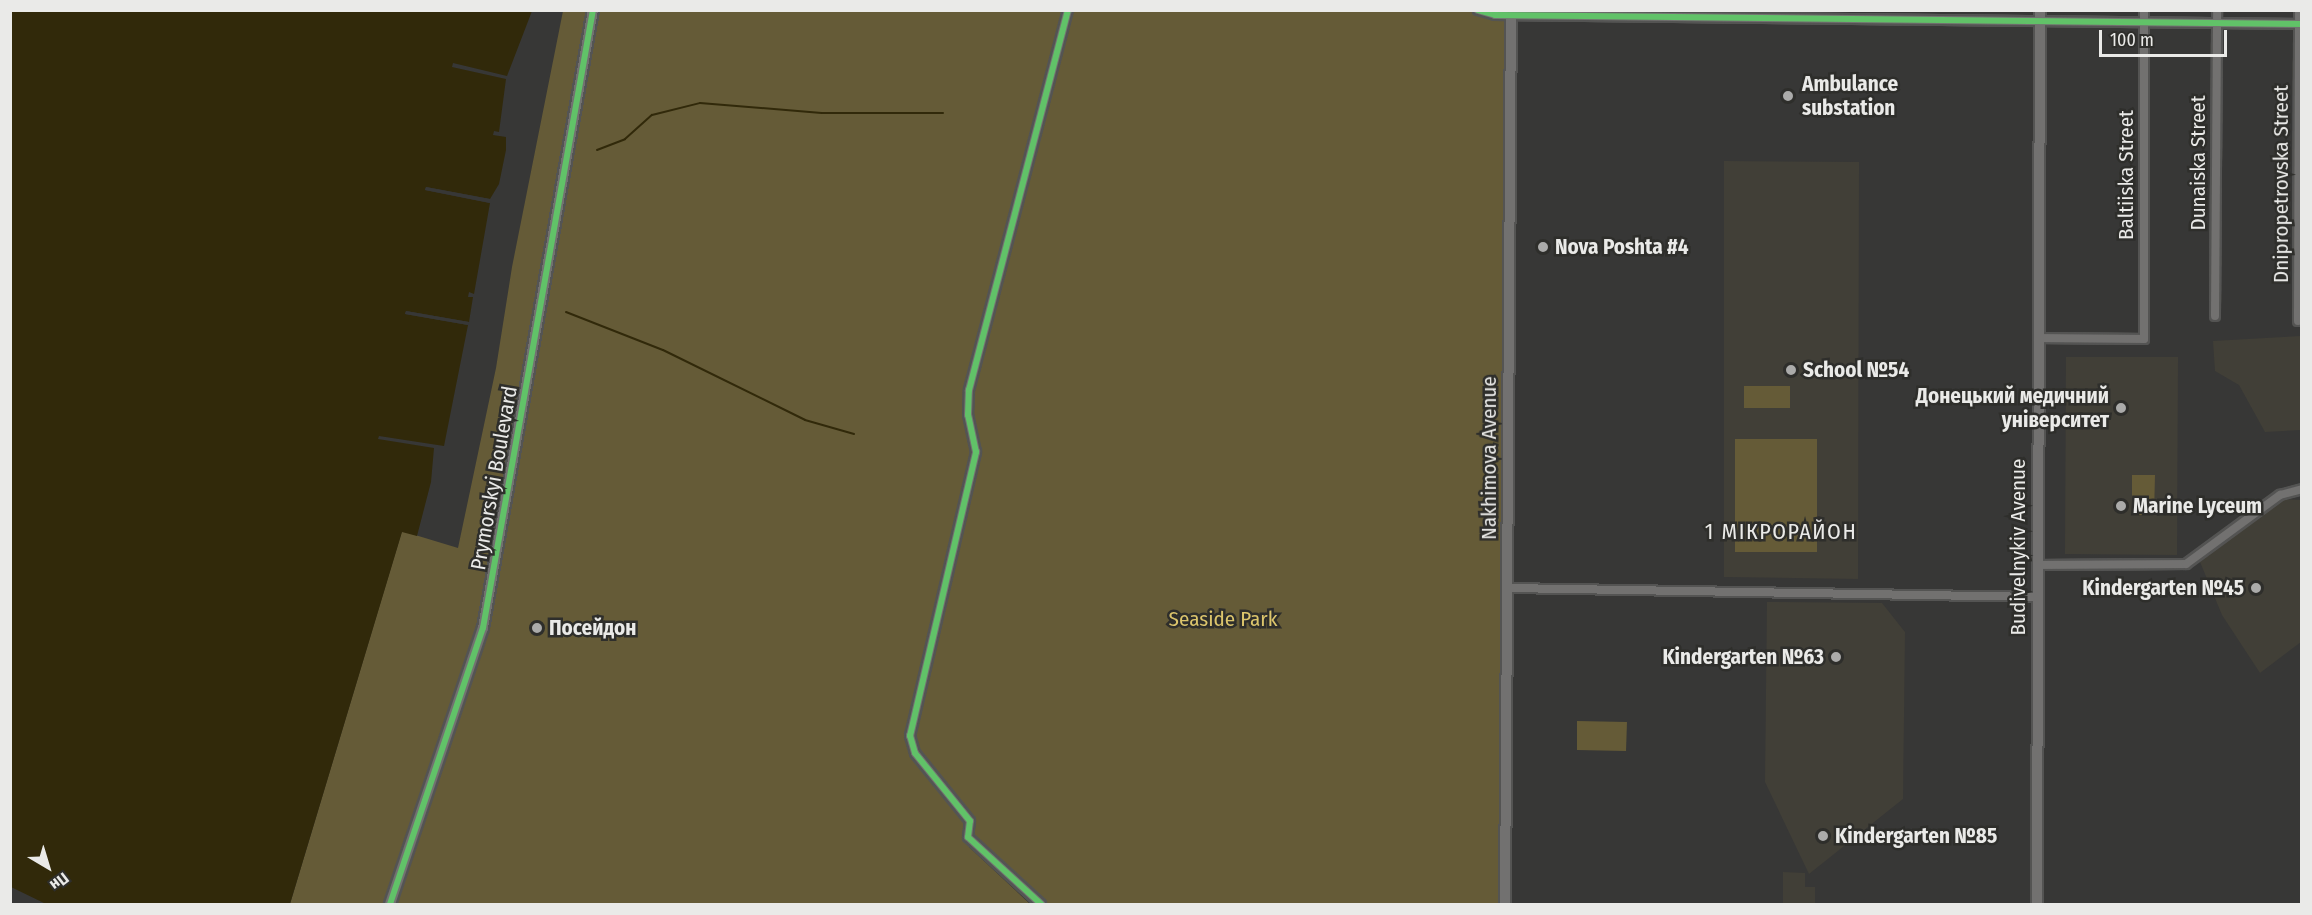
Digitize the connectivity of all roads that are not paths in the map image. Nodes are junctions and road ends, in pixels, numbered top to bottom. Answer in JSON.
{"nodes":[{"id":1,"x":593,"y":10,"type":"edge"},
{"id":2,"x":1068,"y":10,"type":"edge"},
{"id":3,"x":1478,"y":10,"type":"edge"},
{"id":4,"x":2144,"y":10,"type":"edge"},
{"id":5,"x":2217,"y":10,"type":"edge"},
{"id":6,"x":2300,"y":10,"type":"edge"},
{"id":7,"x":1511,"y":13,"type":"edge"},
{"id":8,"x":1791,"y":14,"type":"edge"},
{"id":9,"x":2040,"y":15,"type":"edge"},
{"id":10,"x":2144,"y":22,"type":"junction"},
{"id":11,"x":2217,"y":23,"type":"junction"},
{"id":12,"x":2300,"y":24,"type":"edge"},
{"id":13,"x":2215,"y":316,"type":"dead end"},
{"id":14,"x":2298,"y":321,"type":"dead end"},
{"id":15,"x":2038,"y":338,"type":"junction"},
{"id":16,"x":2301,"y":489,"type":"edge"},
{"id":17,"x":2037,"y":565,"type":"junction"},
{"id":18,"x":1508,"y":588,"type":"junction"},
{"id":19,"x":2037,"y":597,"type":"junction"},
{"id":20,"x":390,"y":904,"type":"edge"},
{"id":21,"x":1041,"y":904,"type":"edge"},
{"id":22,"x":1505,"y":904,"type":"edge"},
{"id":23,"x":2037,"y":904,"type":"edge"}],
"edges":[{"from":1,"to":20,"type":"main road","name":"Prymorskyi Boulevard"},
{"from":2,"to":21,"type":"street"},
{"from":3,"to":7,"type":"street"},
{"from":4,"to":10,"type":"street","name":"Baltiiska Street"},
{"from":5,"to":11,"type":"street","name":"Dunaiska Street"},
{"from":6,"to":12,"type":"street","name":"Dnipropetrovska Street"},
{"from":7,"to":8,"type":"street"},
{"from":7,"to":18,"type":"main road","name":"Nakhimova Avenue"},
{"from":8,"to":9,"type":"street"},
{"from":9,"to":10,"type":"street"},
{"from":9,"to":15,"type":"main road","name":"Budivelnykiv Avenue"},
{"from":10,"to":11,"type":"street"},
{"from":10,"to":15,"type":"street","name":"Baltiiska Street"},
{"from":11,"to":12,"type":"street"},
{"from":11,"to":13,"type":"street","name":"Dunaiska Street"},
{"from":12,"to":14,"type":"street","name":"Dnipropetrovska Street"},
{"from":15,"to":17,"type":"main road","name":"Budivelnykiv Avenue"},
{"from":16,"to":17,"type":"street"},
{"from":17,"to":19,"type":"main road","name":"Budivelnykiv Avenue"},
{"from":18,"to":19,"type":"street"},
{"from":18,"to":22,"type":"main road","name":"Nakhimova Avenue"},
{"from":19,"to":23,"type":"main road","name":"Budivelnykiv Avenue"}]}
